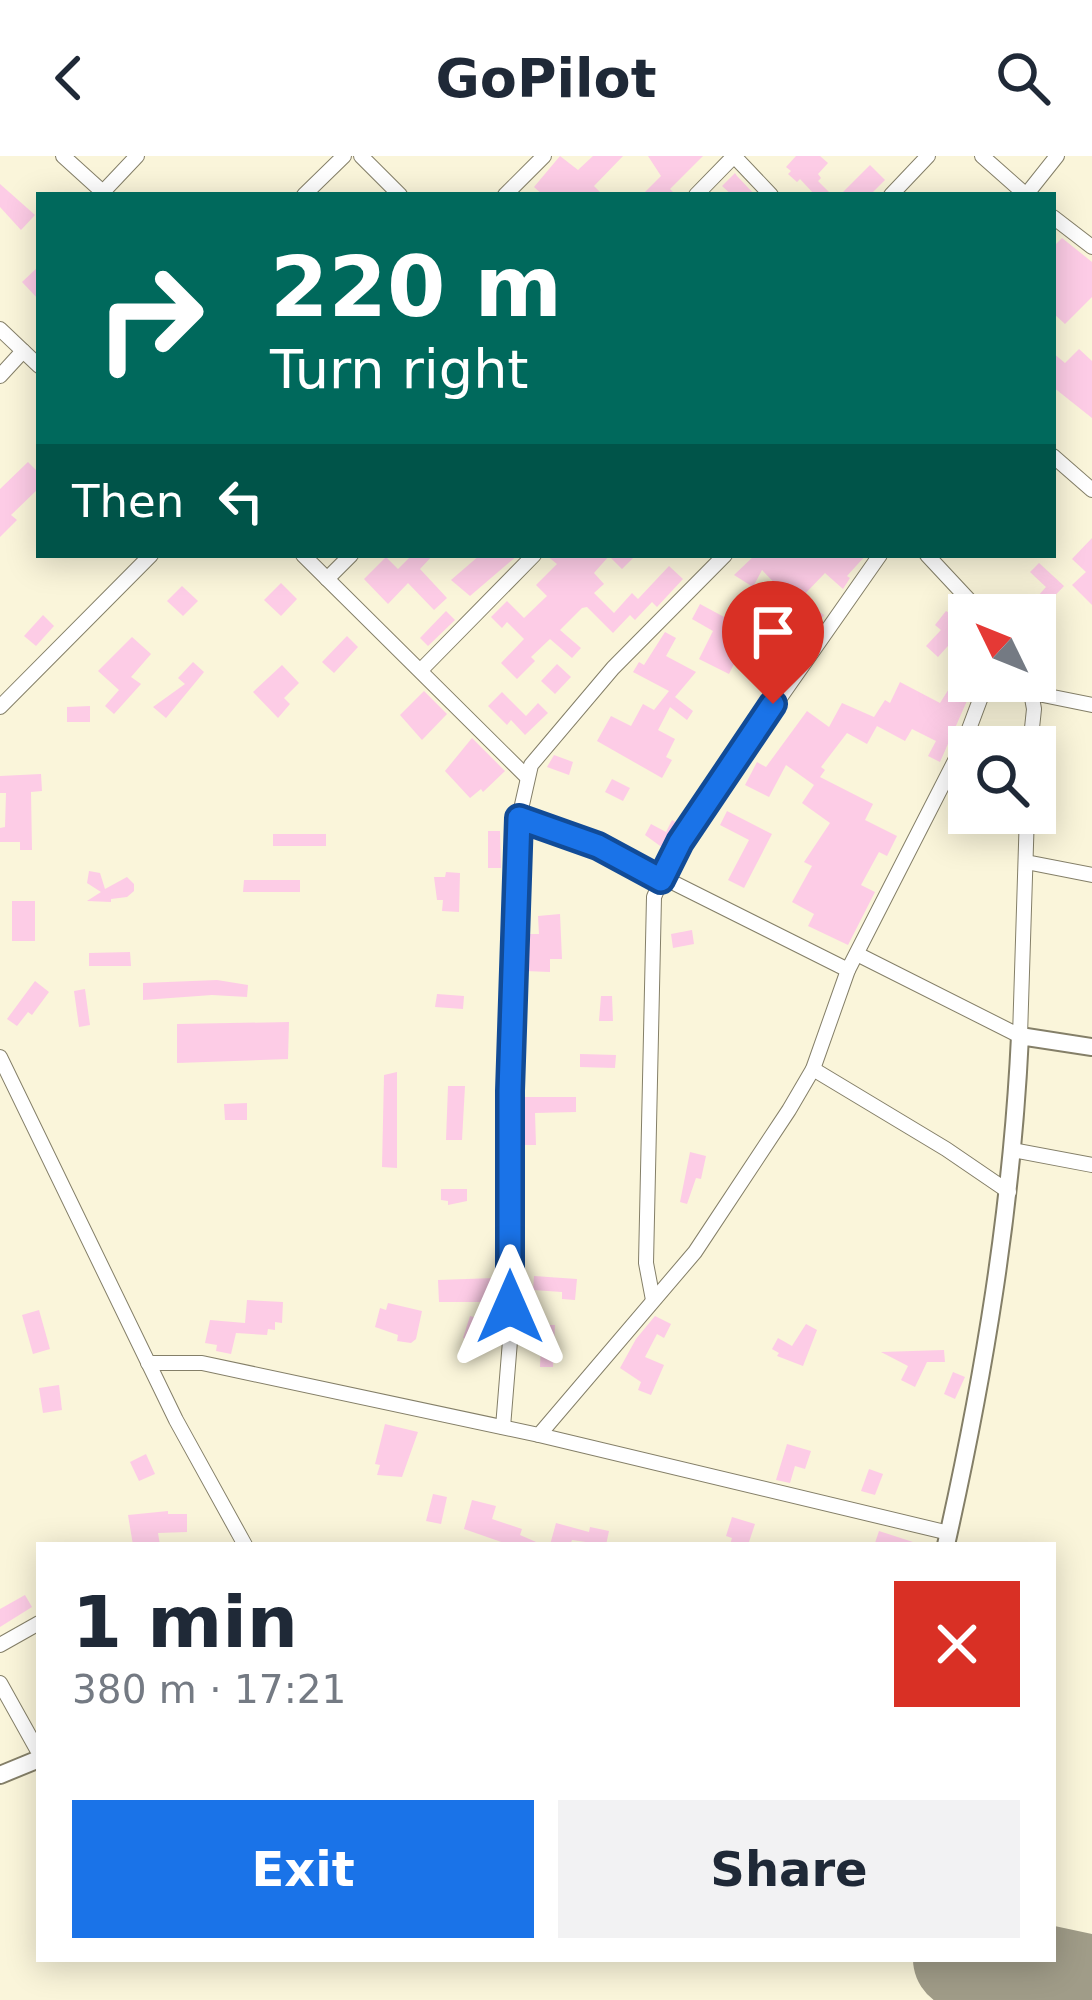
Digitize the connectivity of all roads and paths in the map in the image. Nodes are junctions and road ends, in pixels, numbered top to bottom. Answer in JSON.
{"nodes":[{"id":1,"x":63,"y":156,"type":"edge"},
{"id":2,"x":137,"y":156,"type":"edge"},
{"id":3,"x":344,"y":156,"type":"edge"},
{"id":4,"x":361,"y":156,"type":"edge"},
{"id":5,"x":544,"y":156,"type":"edge"},
{"id":6,"x":734,"y":156,"type":"edge"},
{"id":7,"x":928,"y":156,"type":"edge"},
{"id":8,"x":982,"y":156,"type":"edge"},
{"id":9,"x":1057,"y":156,"type":"edge"},
{"id":10,"x":102,"y":192,"type":"edge"},
{"id":11,"x":106,"y":192,"type":"edge"},
{"id":12,"x":307,"y":192,"type":"edge"},
{"id":13,"x":397,"y":192,"type":"edge"},
{"id":14,"x":508,"y":192,"type":"edge"},
{"id":15,"x":699,"y":192,"type":"edge"},
{"id":16,"x":768,"y":192,"type":"edge"},
{"id":17,"x":895,"y":192,"type":"edge"},
{"id":18,"x":1023,"y":192,"type":"edge"},
{"id":19,"x":1028,"y":192,"type":"edge"},
{"id":20,"x":1056,"y":219,"type":"edge"},
{"id":21,"x":1092,"y":247,"type":"edge"},
{"id":22,"x":0,"y":329,"type":"edge"},
{"id":23,"x":23,"y":351,"type":"junction"},
{"id":24,"x":36,"y":363,"type":"edge"},
{"id":25,"x":0,"y":376,"type":"edge"},
{"id":26,"x":1056,"y":459,"type":"edge"},
{"id":27,"x":1092,"y":490,"type":"edge"},
{"id":28,"x":148,"y":558,"type":"edge"},
{"id":29,"x":306,"y":558,"type":"edge"},
{"id":30,"x":348,"y":558,"type":"edge"},
{"id":31,"x":531,"y":558,"type":"edge"},
{"id":32,"x":722,"y":558,"type":"edge"},
{"id":33,"x":878,"y":558,"type":"edge"},
{"id":34,"x":929,"y":558,"type":"edge"},
{"id":35,"x":327,"y":579,"type":"junction"},
{"id":36,"x":963,"y":594,"type":"edge"},
{"id":37,"x":422,"y":669,"type":"junction"},
{"id":38,"x":1056,"y":694,"type":"edge"},
{"id":39,"x":979,"y":702,"type":"edge"},
{"id":40,"x":1092,"y":705,"type":"edge"},
{"id":41,"x":0,"y":707,"type":"edge"},
{"id":42,"x":526,"y":776,"type":"junction"},
{"id":43,"x":519,"y":818,"type":"junction"},
{"id":44,"x":1027,"y":834,"type":"edge"},
{"id":45,"x":1026,"y":862,"type":"junction"},
{"id":46,"x":1092,"y":875,"type":"edge"},
{"id":47,"x":661,"y":880,"type":"junction"},
{"id":48,"x":857,"y":953,"type":"junction"},
{"id":49,"x":848,"y":970,"type":"junction"},
{"id":50,"x":1020,"y":1036,"type":"junction"},
{"id":51,"x":1092,"y":1047,"type":"edge"},
{"id":52,"x":0,"y":1057,"type":"edge"},
{"id":53,"x":813,"y":1070,"type":"junction"},
{"id":54,"x":1013,"y":1150,"type":"junction"},
{"id":55,"x":1092,"y":1165,"type":"edge"},
{"id":56,"x":1009,"y":1192,"type":"junction"},
{"id":57,"x":653,"y":1300,"type":"junction"},
{"id":58,"x":148,"y":1363,"type":"junction"},
{"id":59,"x":503,"y":1427,"type":"junction"},
{"id":60,"x":539,"y":1435,"type":"junction"},
{"id":61,"x":948,"y":1539,"type":"edge"},
{"id":62,"x":243,"y":1542,"type":"edge"},
{"id":63,"x":36,"y":1625,"type":"edge"},
{"id":64,"x":0,"y":1645,"type":"edge"},
{"id":65,"x":0,"y":1683,"type":"edge"},
{"id":66,"x":36,"y":1750,"type":"edge"},
{"id":67,"x":36,"y":1757,"type":"edge"},
{"id":68,"x":0,"y":1775,"type":"edge"}],
"edges":[{"from":1,"to":10,"type":"street"},
{"from":2,"to":11,"type":"street"},
{"from":3,"to":12,"type":"street"},
{"from":4,"to":13,"type":"street"},
{"from":5,"to":14,"type":"street"},
{"from":6,"to":15,"type":"street"},
{"from":6,"to":16,"type":"street"},
{"from":7,"to":17,"type":"street"},
{"from":8,"to":18,"type":"street"},
{"from":9,"to":19,"type":"street"},
{"from":20,"to":21,"type":"street"},
{"from":22,"to":23,"type":"street"},
{"from":23,"to":24,"type":"street"},
{"from":23,"to":25,"type":"street"},
{"from":26,"to":27,"type":"street"},
{"from":28,"to":41,"type":"street"},
{"from":29,"to":35,"type":"street"},
{"from":30,"to":35,"type":"street"},
{"from":31,"to":37,"type":"street"},
{"from":32,"to":42,"type":"street"},
{"from":33,"to":47,"type":"street"},
{"from":34,"to":36,"type":"street"},
{"from":35,"to":37,"type":"street"},
{"from":37,"to":42,"type":"street"},
{"from":38,"to":40,"type":"street"},
{"from":39,"to":48,"type":"street"},
{"from":42,"to":43,"type":"street"},
{"from":43,"to":47,"type":"street"},
{"from":43,"to":59,"type":"street"},
{"from":44,"to":45,"type":"street"},
{"from":45,"to":46,"type":"street"},
{"from":45,"to":50,"type":"street"},
{"from":47,"to":49,"type":"street"},
{"from":47,"to":57,"type":"street"},
{"from":48,"to":49,"type":"street"},
{"from":48,"to":50,"type":"street"},
{"from":49,"to":53,"type":"street"},
{"from":50,"to":51,"type":"street"},
{"from":50,"to":54,"type":"street"},
{"from":52,"to":58,"type":"street"},
{"from":53,"to":56,"type":"street"},
{"from":53,"to":57,"type":"street"},
{"from":54,"to":55,"type":"street"},
{"from":54,"to":56,"type":"street"},
{"from":56,"to":61,"type":"street"},
{"from":57,"to":60,"type":"street"},
{"from":58,"to":59,"type":"street"},
{"from":58,"to":62,"type":"street"},
{"from":59,"to":60,"type":"street"},
{"from":60,"to":61,"type":"street"},
{"from":63,"to":64,"type":"street"},
{"from":65,"to":66,"type":"street"},
{"from":67,"to":68,"type":"street"}]}
